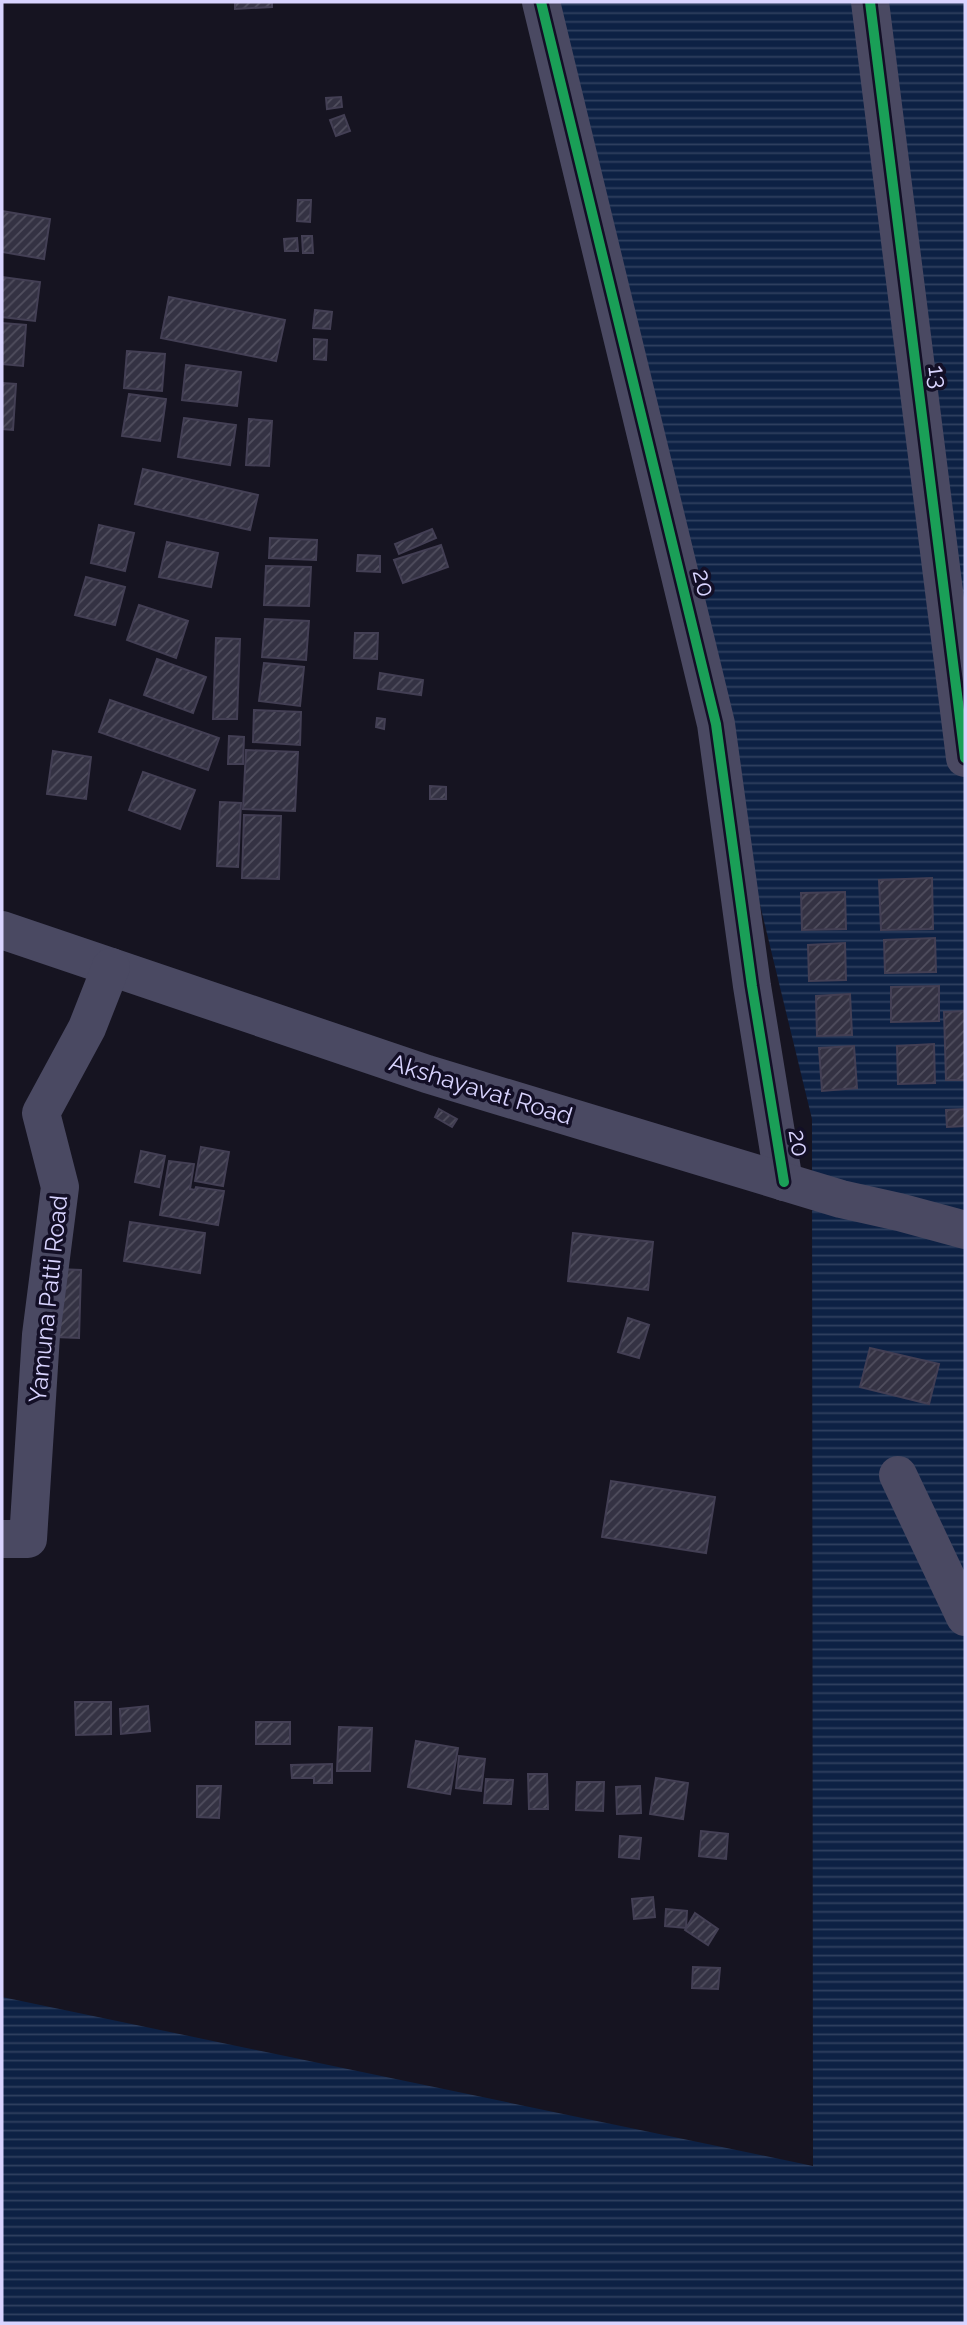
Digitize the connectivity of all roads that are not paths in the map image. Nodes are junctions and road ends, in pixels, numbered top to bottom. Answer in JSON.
{"nodes":[{"id":1,"x":541,"y":2,"type":"edge"},
{"id":2,"x":870,"y":2,"type":"edge"},
{"id":3,"x":965,"y":758,"type":"edge"},
{"id":4,"x":2,"y":930,"type":"edge"},
{"id":5,"x":111,"y":967,"type":"junction"},
{"id":6,"x":784,"y":1182,"type":"junction"},
{"id":7,"x":965,"y":1230,"type":"edge"},
{"id":8,"x":898,"y":1475,"type":"dead end"},
{"id":9,"x":2,"y":1539,"type":"edge"},
{"id":10,"x":965,"y":1617,"type":"edge"}],
"edges":[{"from":1,"to":6,"type":"street","name":"20"},
{"from":2,"to":3,"type":"street","name":"13"},
{"from":4,"to":5,"type":"street","name":"Akshayavat Road"},
{"from":5,"to":6,"type":"street","name":"Akshayavat Road"},
{"from":5,"to":9,"type":"street","name":"Yamuna Patti Road"},
{"from":6,"to":7,"type":"street","name":"Akshayavat Road"},
{"from":8,"to":10,"type":"street"}]}
